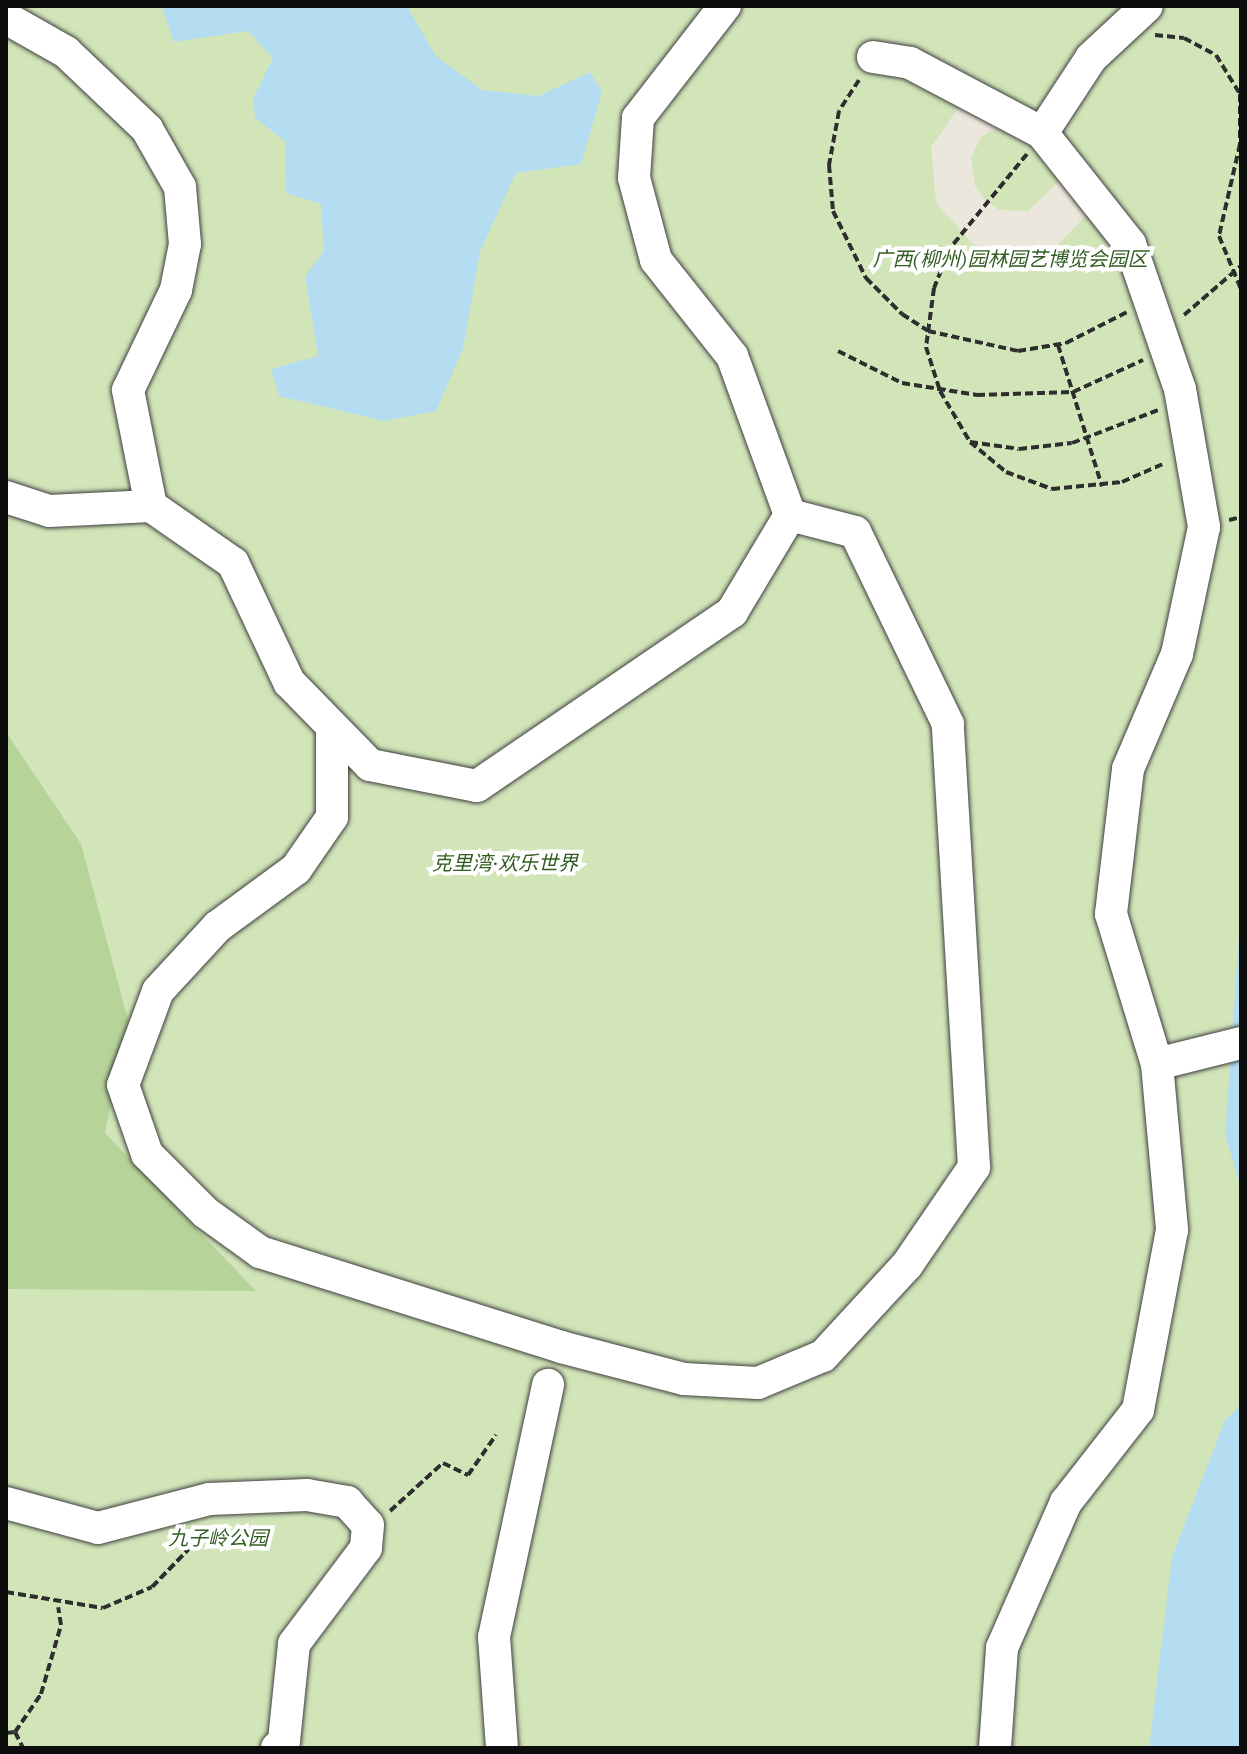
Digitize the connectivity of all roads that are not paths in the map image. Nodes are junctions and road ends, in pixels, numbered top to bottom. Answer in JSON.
{"nodes":[{"id":1,"x":725,"y":6,"type":"edge"},
{"id":2,"x":1147,"y":6,"type":"edge"},
{"id":3,"x":6,"y":18,"type":"edge"},
{"id":4,"x":873,"y":57,"type":"road end"},
{"id":5,"x":1042,"y":133,"type":"junction"},
{"id":6,"x":6,"y":497,"type":"edge"},
{"id":7,"x":151,"y":506,"type":"junction"},
{"id":8,"x":790,"y":515,"type":"junction"},
{"id":9,"x":332,"y":727,"type":"junction"},
{"id":10,"x":1241,"y":1043,"type":"edge"},
{"id":11,"x":1157,"y":1064,"type":"junction"},
{"id":12,"x":548,"y":1385,"type":"dead end"},
{"id":13,"x":6,"y":1503,"type":"edge"},
{"id":14,"x":277,"y":1748,"type":"edge"},
{"id":15,"x":502,"y":1748,"type":"edge"},
{"id":16,"x":995,"y":1748,"type":"edge"}],
"edges":[{"from":1,"to":8,"type":"lane"},
{"from":2,"to":5,"type":"lane"},
{"from":3,"to":7,"type":"lane"},
{"from":4,"to":5,"type":"lane"},
{"from":5,"to":11,"type":"lane"},
{"from":6,"to":7,"type":"lane"},
{"from":7,"to":9,"type":"lane"},
{"from":8,"to":9,"type":"lane"},
{"from":8,"to":9,"type":"lane"},
{"from":10,"to":11,"type":"lane"},
{"from":11,"to":16,"type":"lane"},
{"from":12,"to":15,"type":"lane"},
{"from":13,"to":14,"type":"lane"}]}
